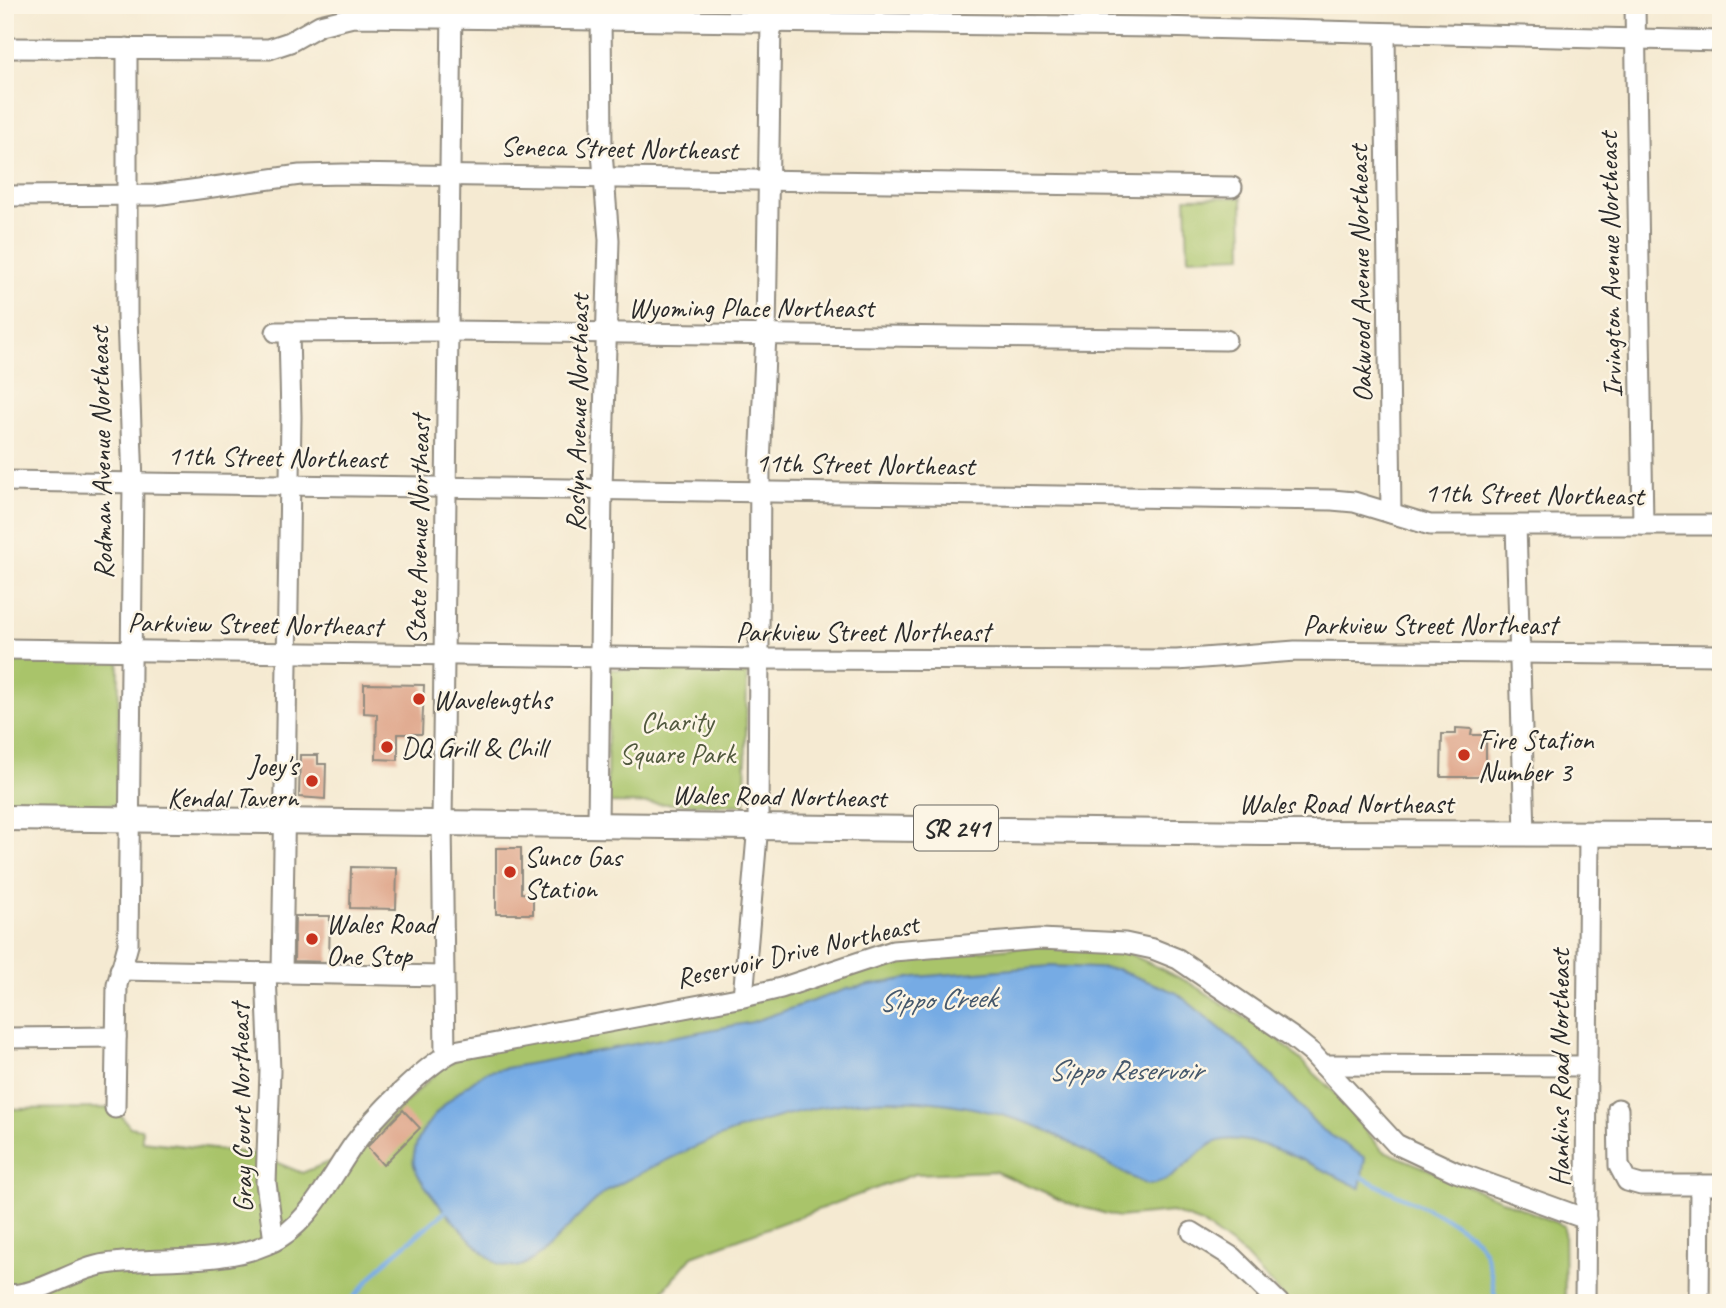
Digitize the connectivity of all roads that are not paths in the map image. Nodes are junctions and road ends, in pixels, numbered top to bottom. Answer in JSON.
{"nodes":[{"id":1,"x":1635,"y":5,"type":"edge"},
{"id":2,"x":452,"y":12,"type":"edge"},
{"id":3,"x":601,"y":13,"type":"edge"},
{"id":4,"x":771,"y":22,"type":"junction"},
{"id":5,"x":1385,"y":35,"type":"junction"},
{"id":6,"x":1635,"y":39,"type":"junction"},
{"id":7,"x":1721,"y":41,"type":"edge"},
{"id":8,"x":5,"y":48,"type":"edge"},
{"id":9,"x":127,"y":48,"type":"junction"},
{"id":10,"x":450,"y":173,"type":"junction"},
{"id":11,"x":605,"y":176,"type":"junction"},
{"id":12,"x":770,"y":178,"type":"junction"},
{"id":13,"x":1232,"y":187,"type":"dead end"},
{"id":14,"x":5,"y":196,"type":"edge"},
{"id":15,"x":126,"y":196,"type":"junction"},
{"id":16,"x":449,"y":331,"type":"junction"},
{"id":17,"x":282,"y":332,"type":"joint"},
{"id":18,"x":606,"y":334,"type":"junction"},
{"id":19,"x":766,"y":334,"type":"junction"},
{"id":20,"x":1226,"y":340,"type":"dead end"},
{"id":21,"x":5,"y":481,"type":"edge"},
{"id":22,"x":133,"y":483,"type":"junction"},
{"id":23,"x":290,"y":485,"type":"junction"},
{"id":24,"x":446,"y":489,"type":"junction"},
{"id":25,"x":602,"y":489,"type":"junction"},
{"id":26,"x":760,"y":491,"type":"junction"},
{"id":27,"x":1391,"y":513,"type":"junction"},
{"id":28,"x":1516,"y":525,"type":"junction"},
{"id":29,"x":1643,"y":525,"type":"junction"},
{"id":30,"x":1721,"y":525,"type":"edge"},
{"id":31,"x":5,"y":649,"type":"edge"},
{"id":32,"x":130,"y":650,"type":"junction"},
{"id":33,"x":287,"y":653,"type":"junction"},
{"id":34,"x":1519,"y":653,"type":"junction"},
{"id":35,"x":445,"y":655,"type":"junction"},
{"id":36,"x":1721,"y":655,"type":"edge"},
{"id":37,"x":601,"y":657,"type":"junction"},
{"id":38,"x":758,"y":659,"type":"junction"},
{"id":39,"x":5,"y":818,"type":"edge"},
{"id":40,"x":128,"y":819,"type":"junction"},
{"id":41,"x":286,"y":821,"type":"junction"},
{"id":42,"x":442,"y":822,"type":"junction"},
{"id":43,"x":598,"y":823,"type":"junction"},
{"id":44,"x":758,"y":825,"type":"junction"},
{"id":45,"x":1525,"y":834,"type":"junction"},
{"id":46,"x":1589,"y":834,"type":"junction"},
{"id":47,"x":1721,"y":834,"type":"edge"},
{"id":48,"x":120,"y":970,"type":"junction"},
{"id":49,"x":274,"y":973,"type":"junction"},
{"id":50,"x":442,"y":976,"type":"junction"},
{"id":51,"x":743,"y":997,"type":"junction"},
{"id":52,"x":116,"y":1037,"type":"junction"},
{"id":53,"x":5,"y":1038,"type":"edge"},
{"id":54,"x":445,"y":1055,"type":"junction"},
{"id":55,"x":1323,"y":1065,"type":"junction"},
{"id":56,"x":1587,"y":1066,"type":"junction"},
{"id":57,"x":116,"y":1108,"type":"dead end"},
{"id":58,"x":1618,"y":1109,"type":"dead end"},
{"id":59,"x":1700,"y":1185,"type":"junction"},
{"id":60,"x":1721,"y":1185,"type":"edge"},
{"id":61,"x":1586,"y":1219,"type":"junction"},
{"id":62,"x":1192,"y":1232,"type":"dead end"},
{"id":63,"x":274,"y":1241,"type":"junction"},
{"id":64,"x":5,"y":1294,"type":"edge"},
{"id":65,"x":1279,"y":1303,"type":"edge"},
{"id":66,"x":1585,"y":1303,"type":"edge"},
{"id":67,"x":1699,"y":1303,"type":"edge"}],
"edges":[{"from":1,"to":6,"type":"street","name":"Irvington Avenue Northeast"},
{"from":2,"to":3,"type":"street"},
{"from":2,"to":9,"type":"street"},
{"from":2,"to":10,"type":"street","name":"State Avenue Northeast"},
{"from":3,"to":4,"type":"street"},
{"from":3,"to":11,"type":"street","name":"Roslyn Avenue Northeast"},
{"from":4,"to":5,"type":"street"},
{"from":4,"to":12,"type":"street"},
{"from":5,"to":6,"type":"street"},
{"from":5,"to":27,"type":"street","name":"Oakwood Avenue Northeast"},
{"from":6,"to":7,"type":"street"},
{"from":6,"to":29,"type":"street","name":"Irvington Avenue Northeast"},
{"from":8,"to":9,"type":"street"},
{"from":9,"to":15,"type":"street","name":"Rodman Avenue Northeast"},
{"from":10,"to":11,"type":"street","name":"Seneca Street Northeast"},
{"from":10,"to":15,"type":"street","name":"Seneca Street Northeast"},
{"from":10,"to":16,"type":"street","name":"State Avenue Northeast"},
{"from":11,"to":12,"type":"street","name":"Seneca Street Northeast"},
{"from":11,"to":18,"type":"street","name":"Roslyn Avenue Northeast"},
{"from":12,"to":13,"type":"street","name":"Seneca Street Northeast"},
{"from":12,"to":19,"type":"street"},
{"from":14,"to":15,"type":"street","name":"Seneca Street Northeast"},
{"from":15,"to":22,"type":"street","name":"Rodman Avenue Northeast"},
{"from":16,"to":17,"type":"street","name":"Wyoming Place Northeast"},
{"from":16,"to":18,"type":"street","name":"Wyoming Place Northeast"},
{"from":16,"to":24,"type":"street","name":"State Avenue Northeast"},
{"from":17,"to":23,"type":"street","name":"Gray Court Northeast"},
{"from":18,"to":19,"type":"street","name":"Wyoming Place Northeast"},
{"from":18,"to":25,"type":"street","name":"Roslyn Avenue Northeast"},
{"from":19,"to":20,"type":"street","name":"Wyoming Place Northeast"},
{"from":19,"to":26,"type":"street"},
{"from":21,"to":22,"type":"street","name":"11th Street Northeast"},
{"from":22,"to":23,"type":"street","name":"11th Street Northeast"},
{"from":22,"to":32,"type":"street","name":"Rodman Avenue Northeast"},
{"from":23,"to":24,"type":"street","name":"11th Street Northeast"},
{"from":23,"to":33,"type":"street","name":"Gray Court Northeast"},
{"from":24,"to":25,"type":"street","name":"11th Street Northeast"},
{"from":24,"to":35,"type":"street","name":"State Avenue Northeast"},
{"from":25,"to":26,"type":"street","name":"11th Street Northeast"},
{"from":25,"to":37,"type":"street","name":"Roslyn Avenue Northeast"},
{"from":26,"to":27,"type":"street","name":"11th Street Northeast"},
{"from":26,"to":38,"type":"street"},
{"from":27,"to":28,"type":"street","name":"11th Street Northeast"},
{"from":28,"to":29,"type":"street","name":"11th Street Northeast"},
{"from":28,"to":34,"type":"street"},
{"from":29,"to":30,"type":"street","name":"11th Street Northeast"},
{"from":31,"to":32,"type":"street","name":"Parkview Street Northeast"},
{"from":32,"to":33,"type":"street","name":"Parkview Street Northeast"},
{"from":32,"to":40,"type":"street","name":"Rodman Avenue Northeast"},
{"from":33,"to":35,"type":"street","name":"Parkview Street Northeast"},
{"from":33,"to":41,"type":"street","name":"Gray Court Northeast"},
{"from":34,"to":36,"type":"street","name":"Parkview Street Northeast"},
{"from":34,"to":38,"type":"street","name":"Parkview Street Northeast"},
{"from":34,"to":45,"type":"street"},
{"from":35,"to":37,"type":"street","name":"Parkview Street Northeast"},
{"from":35,"to":42,"type":"street","name":"State Avenue Northeast"},
{"from":37,"to":38,"type":"street","name":"Parkview Street Northeast"},
{"from":37,"to":43,"type":"street","name":"Roslyn Avenue Northeast"},
{"from":38,"to":44,"type":"street"},
{"from":39,"to":40,"type":"main road","name":"Wales Road Northeast","number":"SR 241"},
{"from":40,"to":41,"type":"main road","name":"Wales Road Northeast","number":"SR 241"},
{"from":40,"to":48,"type":"street","name":"Rodman Avenue Northeast"},
{"from":41,"to":42,"type":"main road","name":"Wales Road Northeast","number":"SR 241"},
{"from":41,"to":49,"type":"street","name":"Gray Court Northeast"},
{"from":42,"to":43,"type":"main road","name":"Wales Road Northeast","number":"SR 241"},
{"from":42,"to":50,"type":"street","name":"State Avenue Northeast"},
{"from":43,"to":44,"type":"main road","name":"Wales Road Northeast","number":"SR 241"},
{"from":44,"to":45,"type":"main road","name":"Wales Road Northeast","number":"SR 241"},
{"from":44,"to":51,"type":"street"},
{"from":45,"to":46,"type":"main road","name":"Wales Road Northeast","number":"SR 241"},
{"from":46,"to":47,"type":"main road","name":"Wales Road Northeast","number":"SR 241"},
{"from":46,"to":56,"type":"street","name":"Hankins Road Northeast"},
{"from":48,"to":49,"type":"street"},
{"from":48,"to":52,"type":"street","name":"Rodman Avenue Northeast"},
{"from":49,"to":50,"type":"street"},
{"from":49,"to":63,"type":"street","name":"Gray Court Northeast"},
{"from":50,"to":54,"type":"street","name":"State Avenue Northeast"},
{"from":51,"to":54,"type":"street","name":"Reservoir Drive Northeast"},
{"from":51,"to":55,"type":"street","name":"Reservoir Drive Northeast"},
{"from":52,"to":53,"type":"street"},
{"from":52,"to":57,"type":"street","name":"Rodman Avenue Northeast"},
{"from":54,"to":63,"type":"street","name":"Reservoir Drive Northeast"},
{"from":55,"to":56,"type":"street"},
{"from":55,"to":61,"type":"street","name":"Reservoir Drive Northeast"},
{"from":56,"to":61,"type":"street","name":"Hankins Road Northeast"},
{"from":58,"to":59,"type":"street"},
{"from":59,"to":60,"type":"street"},
{"from":59,"to":67,"type":"street"},
{"from":61,"to":66,"type":"street","name":"Hankins Road Northeast"},
{"from":62,"to":65,"type":"street"},
{"from":63,"to":64,"type":"street"}]}
